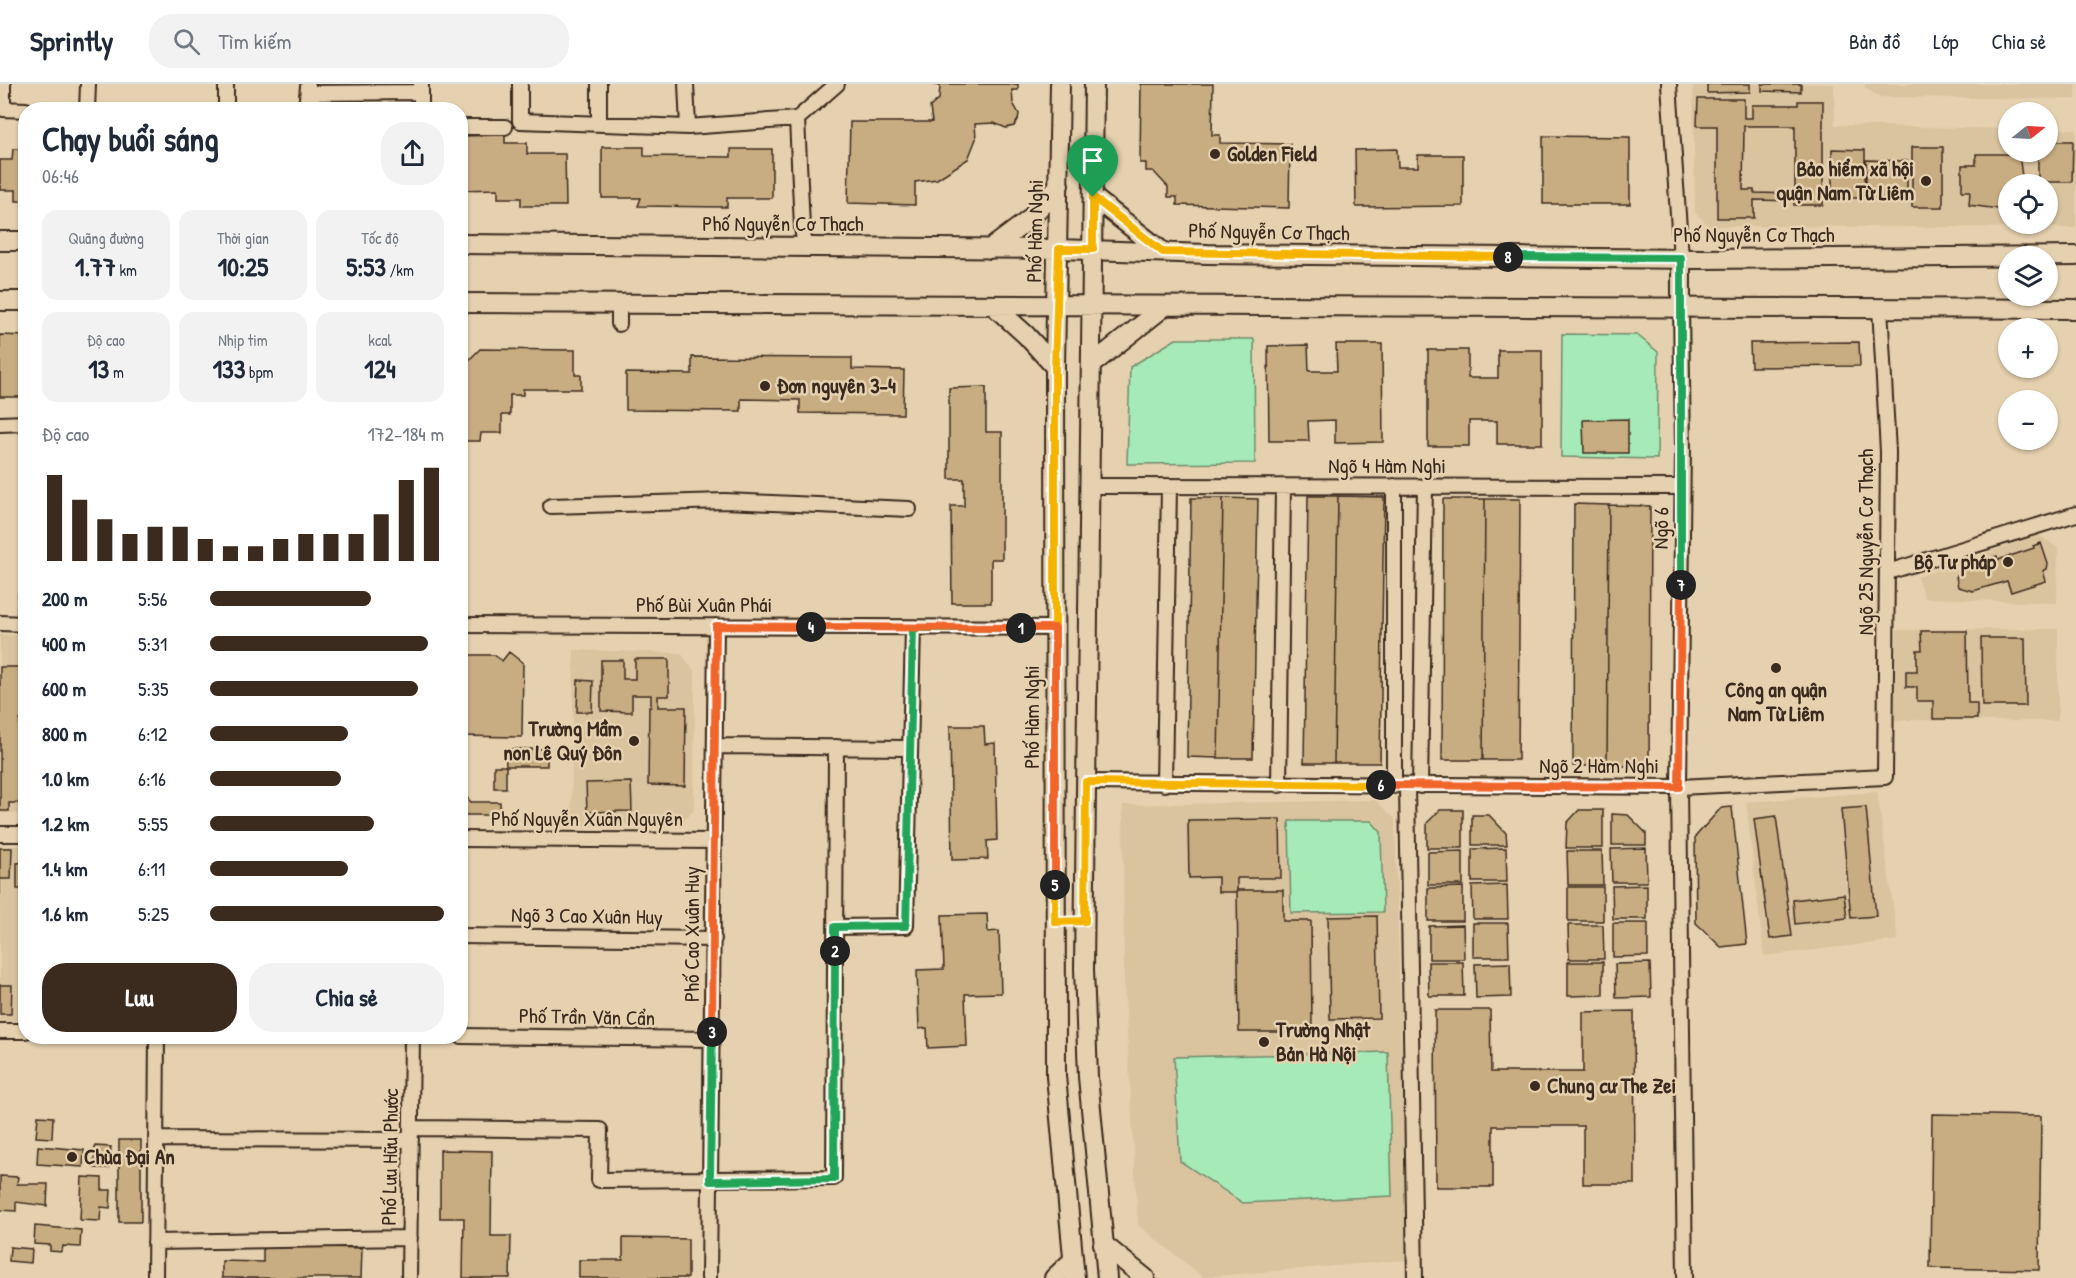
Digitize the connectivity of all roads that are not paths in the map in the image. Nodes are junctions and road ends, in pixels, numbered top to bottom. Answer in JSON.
{"nodes":[{"id":1,"x":3,"y":84,"type":"edge"},
{"id":2,"x":88,"y":84,"type":"edge"},
{"id":3,"x":226,"y":84,"type":"edge"},
{"id":4,"x":520,"y":84,"type":"edge"},
{"id":5,"x":599,"y":84,"type":"edge"},
{"id":6,"x":686,"y":84,"type":"edge"},
{"id":7,"x":837,"y":84,"type":"edge"},
{"id":8,"x":1060,"y":84,"type":"edge"},
{"id":9,"x":1094,"y":84,"type":"edge"},
{"id":10,"x":1669,"y":84,"type":"edge"},
{"id":11,"x":308,"y":88,"type":"edge"},
{"id":12,"x":421,"y":88,"type":"edge"},
{"id":13,"x":87,"y":102,"type":"edge"},
{"id":14,"x":226,"y":102,"type":"edge"},
{"id":15,"x":18,"y":110,"type":"edge"},
{"id":16,"x":798,"y":119,"type":"junction"},
{"id":17,"x":599,"y":124,"type":"junction"},
{"id":18,"x":468,"y":127,"type":"edge"},
{"id":19,"x":688,"y":127,"type":"junction"},
{"id":20,"x":505,"y":128,"type":"dead end"},
{"id":21,"x":1059,"y":185,"type":"junction"},
{"id":22,"x":1093,"y":197,"type":"junction"},
{"id":23,"x":0,"y":241,"type":"edge"},
{"id":24,"x":18,"y":241,"type":"edge"},
{"id":25,"x":468,"y":244,"type":"edge"},
{"id":26,"x":805,"y":247,"type":"junction"},
{"id":27,"x":990,"y":249,"type":"junction"},
{"id":28,"x":1059,"y":249,"type":"junction"},
{"id":29,"x":1093,"y":249,"type":"junction"},
{"id":30,"x":1163,"y":252,"type":"junction"},
{"id":31,"x":2076,"y":256,"type":"edge"},
{"id":32,"x":1681,"y":258,"type":"junction"},
{"id":33,"x":0,"y":301,"type":"edge"},
{"id":34,"x":18,"y":301,"type":"edge"},
{"id":35,"x":468,"y":303,"type":"edge"},
{"id":36,"x":619,"y":303,"type":"junction"},
{"id":37,"x":993,"y":305,"type":"junction"},
{"id":38,"x":1057,"y":306,"type":"junction"},
{"id":39,"x":1681,"y":306,"type":"junction"},
{"id":40,"x":1092,"y":307,"type":"junction"},
{"id":41,"x":1164,"y":307,"type":"junction"},
{"id":42,"x":1880,"y":307,"type":"junction"},
{"id":43,"x":2076,"y":309,"type":"edge"},
{"id":44,"x":619,"y":324,"type":"dead end"},
{"id":45,"x":1091,"y":365,"type":"junction"},
{"id":46,"x":1055,"y":367,"type":"junction"},
{"id":47,"x":18,"y":423,"type":"edge"},
{"id":48,"x":0,"y":424,"type":"edge"},
{"id":49,"x":1091,"y":486,"type":"junction"},
{"id":50,"x":1394,"y":486,"type":"junction"},
{"id":51,"x":1425,"y":486,"type":"junction"},
{"id":52,"x":1169,"y":487,"type":"junction"},
{"id":53,"x":1283,"y":487,"type":"junction"},
{"id":54,"x":1682,"y":487,"type":"junction"},
{"id":55,"x":551,"y":506,"type":"dead end"},
{"id":56,"x":909,"y":509,"type":"dead end"},
{"id":57,"x":2076,"y":514,"type":"edge"},
{"id":58,"x":1888,"y":572,"type":"junction"},
{"id":59,"x":0,"y":623,"type":"edge"},
{"id":60,"x":18,"y":624,"type":"edge"},
{"id":61,"x":468,"y":625,"type":"edge"},
{"id":62,"x":716,"y":626,"type":"junction"},
{"id":63,"x":913,"y":628,"type":"junction"},
{"id":64,"x":1055,"y":628,"type":"junction"},
{"id":65,"x":715,"y":746,"type":"junction"},
{"id":66,"x":836,"y":747,"type":"junction"},
{"id":67,"x":909,"y":748,"type":"junction"},
{"id":68,"x":1086,"y":782,"type":"junction"},
{"id":69,"x":1164,"y":784,"type":"junction"},
{"id":70,"x":1278,"y":785,"type":"junction"},
{"id":71,"x":1407,"y":786,"type":"junction"},
{"id":72,"x":1679,"y":787,"type":"junction"},
{"id":73,"x":0,"y":834,"type":"edge"},
{"id":74,"x":18,"y":834,"type":"edge"},
{"id":75,"x":468,"y":839,"type":"edge"},
{"id":76,"x":714,"y":841,"type":"junction"},
{"id":77,"x":1085,"y":921,"type":"junction"},
{"id":78,"x":1055,"y":922,"type":"junction"},
{"id":79,"x":835,"y":927,"type":"junction"},
{"id":80,"x":468,"y":936,"type":"edge"},
{"id":81,"x":714,"y":939,"type":"junction"},
{"id":82,"x":0,"y":1031,"type":"edge"},
{"id":83,"x":18,"y":1031,"type":"edge"},
{"id":84,"x":468,"y":1036,"type":"edge"},
{"id":85,"x":712,"y":1039,"type":"junction"},
{"id":86,"x":156,"y":1044,"type":"edge"},
{"id":87,"x":412,"y":1044,"type":"edge"},
{"id":88,"x":411,"y":1134,"type":"junction"},
{"id":89,"x":156,"y":1139,"type":"junction"},
{"id":90,"x":710,"y":1181,"type":"junction"},
{"id":91,"x":410,"y":1238,"type":"junction"},
{"id":92,"x":155,"y":1242,"type":"junction"},
{"id":93,"x":1103,"y":1244,"type":"junction"},
{"id":94,"x":1074,"y":1269,"type":"edge"},
{"id":95,"x":155,"y":1278,"type":"edge"},
{"id":96,"x":409,"y":1278,"type":"edge"},
{"id":97,"x":709,"y":1278,"type":"edge"},
{"id":98,"x":1054,"y":1278,"type":"edge"},
{"id":99,"x":1107,"y":1278,"type":"edge"},
{"id":100,"x":1145,"y":1278,"type":"edge"},
{"id":101,"x":1415,"y":1278,"type":"edge"},
{"id":102,"x":1685,"y":1278,"type":"edge"}],
"edges":[{"from":1,"to":15,"type":"street"},
{"from":2,"to":13,"type":"street"},
{"from":3,"to":14,"type":"street"},
{"from":4,"to":17,"type":"street"},
{"from":5,"to":17,"type":"street"},
{"from":6,"to":19,"type":"street"},
{"from":7,"to":16,"type":"street"},
{"from":8,"to":21,"type":"street","name":"Phố Hàm Nghi"},
{"from":9,"to":22,"type":"street"},
{"from":10,"to":32,"type":"street"},
{"from":11,"to":12,"type":"street"},
{"from":16,"to":19,"type":"street"},
{"from":16,"to":26,"type":"street"},
{"from":17,"to":19,"type":"street"},
{"from":18,"to":20,"type":"street"},
{"from":21,"to":27,"type":"street"},
{"from":21,"to":28,"type":"street","name":"Phố Hàm Nghi"},
{"from":22,"to":29,"type":"street"},
{"from":22,"to":30,"type":"street"},
{"from":23,"to":24,"type":"street"},
{"from":25,"to":26,"type":"street","name":"Phố Nguyễn Cơ Thạch"},
{"from":26,"to":27,"type":"street","name":"Phố Nguyễn Cơ Thạch"},
{"from":27,"to":28,"type":"street","name":"Phố Nguyễn Cơ Thạch"},
{"from":28,"to":29,"type":"street","name":"Phố Nguyễn Cơ Thạch"},
{"from":28,"to":38,"type":"street","name":"Phố Hàm Nghi"},
{"from":29,"to":30,"type":"street","name":"Phố Nguyễn Cơ Thạch"},
{"from":29,"to":40,"type":"street"},
{"from":30,"to":32,"type":"street","name":"Phố Nguyễn Cơ Thạch"},
{"from":31,"to":32,"type":"street","name":"Phố Nguyễn Cơ Thạch"},
{"from":32,"to":39,"type":"street"},
{"from":33,"to":34,"type":"street"},
{"from":35,"to":36,"type":"street"},
{"from":36,"to":37,"type":"street"},
{"from":36,"to":44,"type":"street"},
{"from":37,"to":38,"type":"street"},
{"from":37,"to":46,"type":"street"},
{"from":38,"to":40,"type":"street"},
{"from":38,"to":46,"type":"street","name":"Phố Hàm Nghi"},
{"from":39,"to":41,"type":"street"},
{"from":39,"to":42,"type":"street"},
{"from":39,"to":54,"type":"street","name":"Ngõ 6"},
{"from":40,"to":41,"type":"street"},
{"from":40,"to":45,"type":"street"},
{"from":41,"to":45,"type":"street"},
{"from":42,"to":43,"type":"street"},
{"from":42,"to":58,"type":"street","name":"Ngõ 25 Nguyễn Cơ Thạch"},
{"from":45,"to":49,"type":"street"},
{"from":46,"to":64,"type":"street","name":"Phố Hàm Nghi"},
{"from":47,"to":48,"type":"street"},
{"from":49,"to":52,"type":"street","name":"Ngõ 4 Hàm Nghi"},
{"from":49,"to":68,"type":"street"},
{"from":50,"to":51,"type":"street","name":"Ngõ 4 Hàm Nghi"},
{"from":50,"to":53,"type":"street","name":"Ngõ 4 Hàm Nghi"},
{"from":50,"to":71,"type":"street"},
{"from":51,"to":54,"type":"street","name":"Ngõ 4 Hàm Nghi"},
{"from":51,"to":71,"type":"street"},
{"from":52,"to":53,"type":"street","name":"Ngõ 4 Hàm Nghi"},
{"from":52,"to":69,"type":"street"},
{"from":53,"to":70,"type":"street"},
{"from":54,"to":72,"type":"street","name":"Ngõ 6"},
{"from":55,"to":56,"type":"street"},
{"from":57,"to":58,"type":"street"},
{"from":58,"to":72,"type":"street","name":"Ngõ 25 Nguyễn Cơ Thạch"},
{"from":59,"to":60,"type":"street"},
{"from":61,"to":62,"type":"street","name":"Phố Bùi Xuân Phái"},
{"from":62,"to":63,"type":"street","name":"Phố Bùi Xuân Phái"},
{"from":62,"to":65,"type":"street","name":"Phố Cao Xuân Huy"},
{"from":63,"to":64,"type":"street","name":"Phố Bùi Xuân Phái"},
{"from":63,"to":67,"type":"street"},
{"from":64,"to":78,"type":"street","name":"Phố Hàm Nghi"},
{"from":65,"to":66,"type":"street"},
{"from":65,"to":76,"type":"street","name":"Phố Cao Xuân Huy"},
{"from":66,"to":67,"type":"street"},
{"from":66,"to":79,"type":"street"},
{"from":67,"to":79,"type":"street"},
{"from":68,"to":69,"type":"street","name":"Ngõ 2 Hàm Nghi"},
{"from":68,"to":77,"type":"street"},
{"from":69,"to":70,"type":"street","name":"Ngõ 2 Hàm Nghi"},
{"from":70,"to":71,"type":"street","name":"Ngõ 2 Hàm Nghi"},
{"from":71,"to":72,"type":"street","name":"Ngõ 2 Hàm Nghi"},
{"from":71,"to":101,"type":"street"},
{"from":72,"to":102,"type":"street","name":"Ngõ 2 Hàm Nghi"},
{"from":73,"to":74,"type":"street"},
{"from":75,"to":76,"type":"street","name":"Phố Nguyễn Xuân Nguyên"},
{"from":76,"to":81,"type":"street","name":"Phố Cao Xuân Huy"},
{"from":77,"to":78,"type":"street"},
{"from":77,"to":93,"type":"street"},
{"from":78,"to":94,"type":"street","name":"Phố Hàm Nghi"},
{"from":79,"to":90,"type":"street"},
{"from":80,"to":81,"type":"street","name":"Ngõ 3 Cao Xuân Huy"},
{"from":81,"to":85,"type":"street","name":"Phố Cao Xuân Huy"},
{"from":82,"to":83,"type":"street"},
{"from":84,"to":85,"type":"street","name":"Phố Trần Văn Cẩn"},
{"from":85,"to":90,"type":"street","name":"Phố Cao Xuân Huy"},
{"from":86,"to":89,"type":"street"},
{"from":87,"to":88,"type":"street","name":"Phố Lưu Hữu Phước"},
{"from":88,"to":89,"type":"street"},
{"from":88,"to":90,"type":"street"},
{"from":88,"to":91,"type":"street","name":"Phố Lưu Hữu Phước"},
{"from":89,"to":92,"type":"street"},
{"from":90,"to":97,"type":"street","name":"Phố Cao Xuân Huy"},
{"from":91,"to":92,"type":"street"},
{"from":91,"to":96,"type":"street","name":"Phố Lưu Hữu Phước"},
{"from":92,"to":95,"type":"street"},
{"from":93,"to":99,"type":"street"},
{"from":93,"to":100,"type":"street"},
{"from":94,"to":98,"type":"street"}]}
